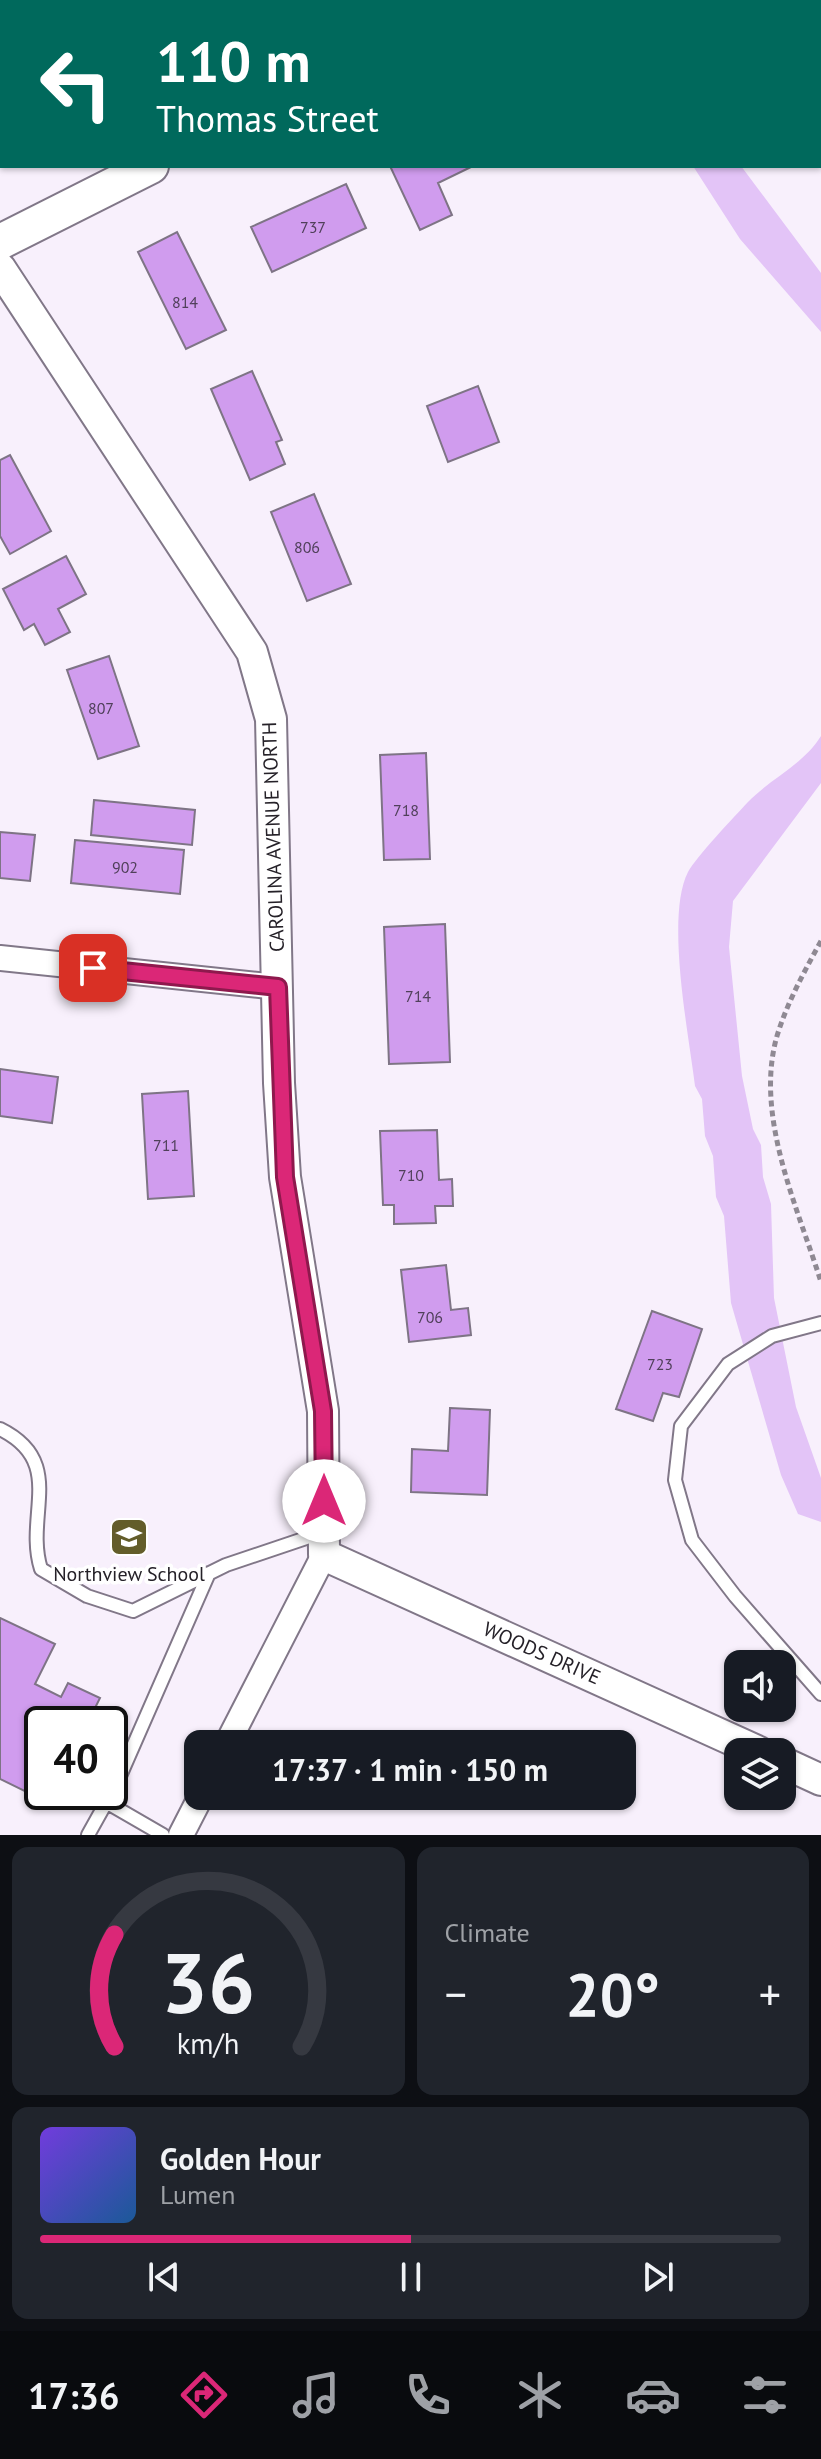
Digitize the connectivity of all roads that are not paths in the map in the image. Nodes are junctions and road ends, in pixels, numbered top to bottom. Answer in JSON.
{"nodes":[{"id":1,"x":147,"y":168,"type":"edge"},
{"id":2,"x":0,"y":242,"type":"edge"},
{"id":3,"x":0,"y":268,"type":"edge"},
{"id":4,"x":0,"y":958,"type":"edge"},
{"id":5,"x":278,"y":987,"type":"junction"},
{"id":6,"x":821,"y":1323,"type":"edge"},
{"id":7,"x":0,"y":1429,"type":"edge"},
{"id":8,"x":324,"y":1543,"type":"junction"},
{"id":9,"x":209,"y":1573,"type":"junction"},
{"id":10,"x":821,"y":1694,"type":"edge"},
{"id":11,"x":234,"y":1730,"type":"edge"},
{"id":12,"x":730,"y":1738,"type":"edge"},
{"id":13,"x":128,"y":1753,"type":"edge"},
{"id":14,"x":796,"y":1768,"type":"edge"},
{"id":15,"x":821,"y":1780,"type":"edge"},
{"id":16,"x":102,"y":1810,"type":"edge"},
{"id":17,"x":120,"y":1810,"type":"edge"},
{"id":18,"x":194,"y":1810,"type":"edge"},
{"id":19,"x":88,"y":1835,"type":"edge"},
{"id":20,"x":163,"y":1835,"type":"edge"},
{"id":21,"x":181,"y":1835,"type":"edge"}],
"edges":[{"from":1,"to":2,"type":"main road"},
{"from":3,"to":5,"type":"street","name":"CAROLINA AVENUE NORTH"},
{"from":4,"to":5,"type":"street"},
{"from":5,"to":8,"type":"street","name":"CAROLINA AVENUE NORTH"},
{"from":6,"to":10,"type":"lane"},
{"from":7,"to":9,"type":"lane"},
{"from":8,"to":9,"type":"lane"},
{"from":8,"to":11,"type":"street","name":"CAROLINA AVENUE NORTH"},
{"from":8,"to":12,"type":"street","name":"WOODS DRIVE"},
{"from":9,"to":13,"type":"lane"},
{"from":14,"to":15,"type":"street"},
{"from":16,"to":19,"type":"lane"},
{"from":17,"to":20,"type":"lane"},
{"from":18,"to":21,"type":"street"}]}
